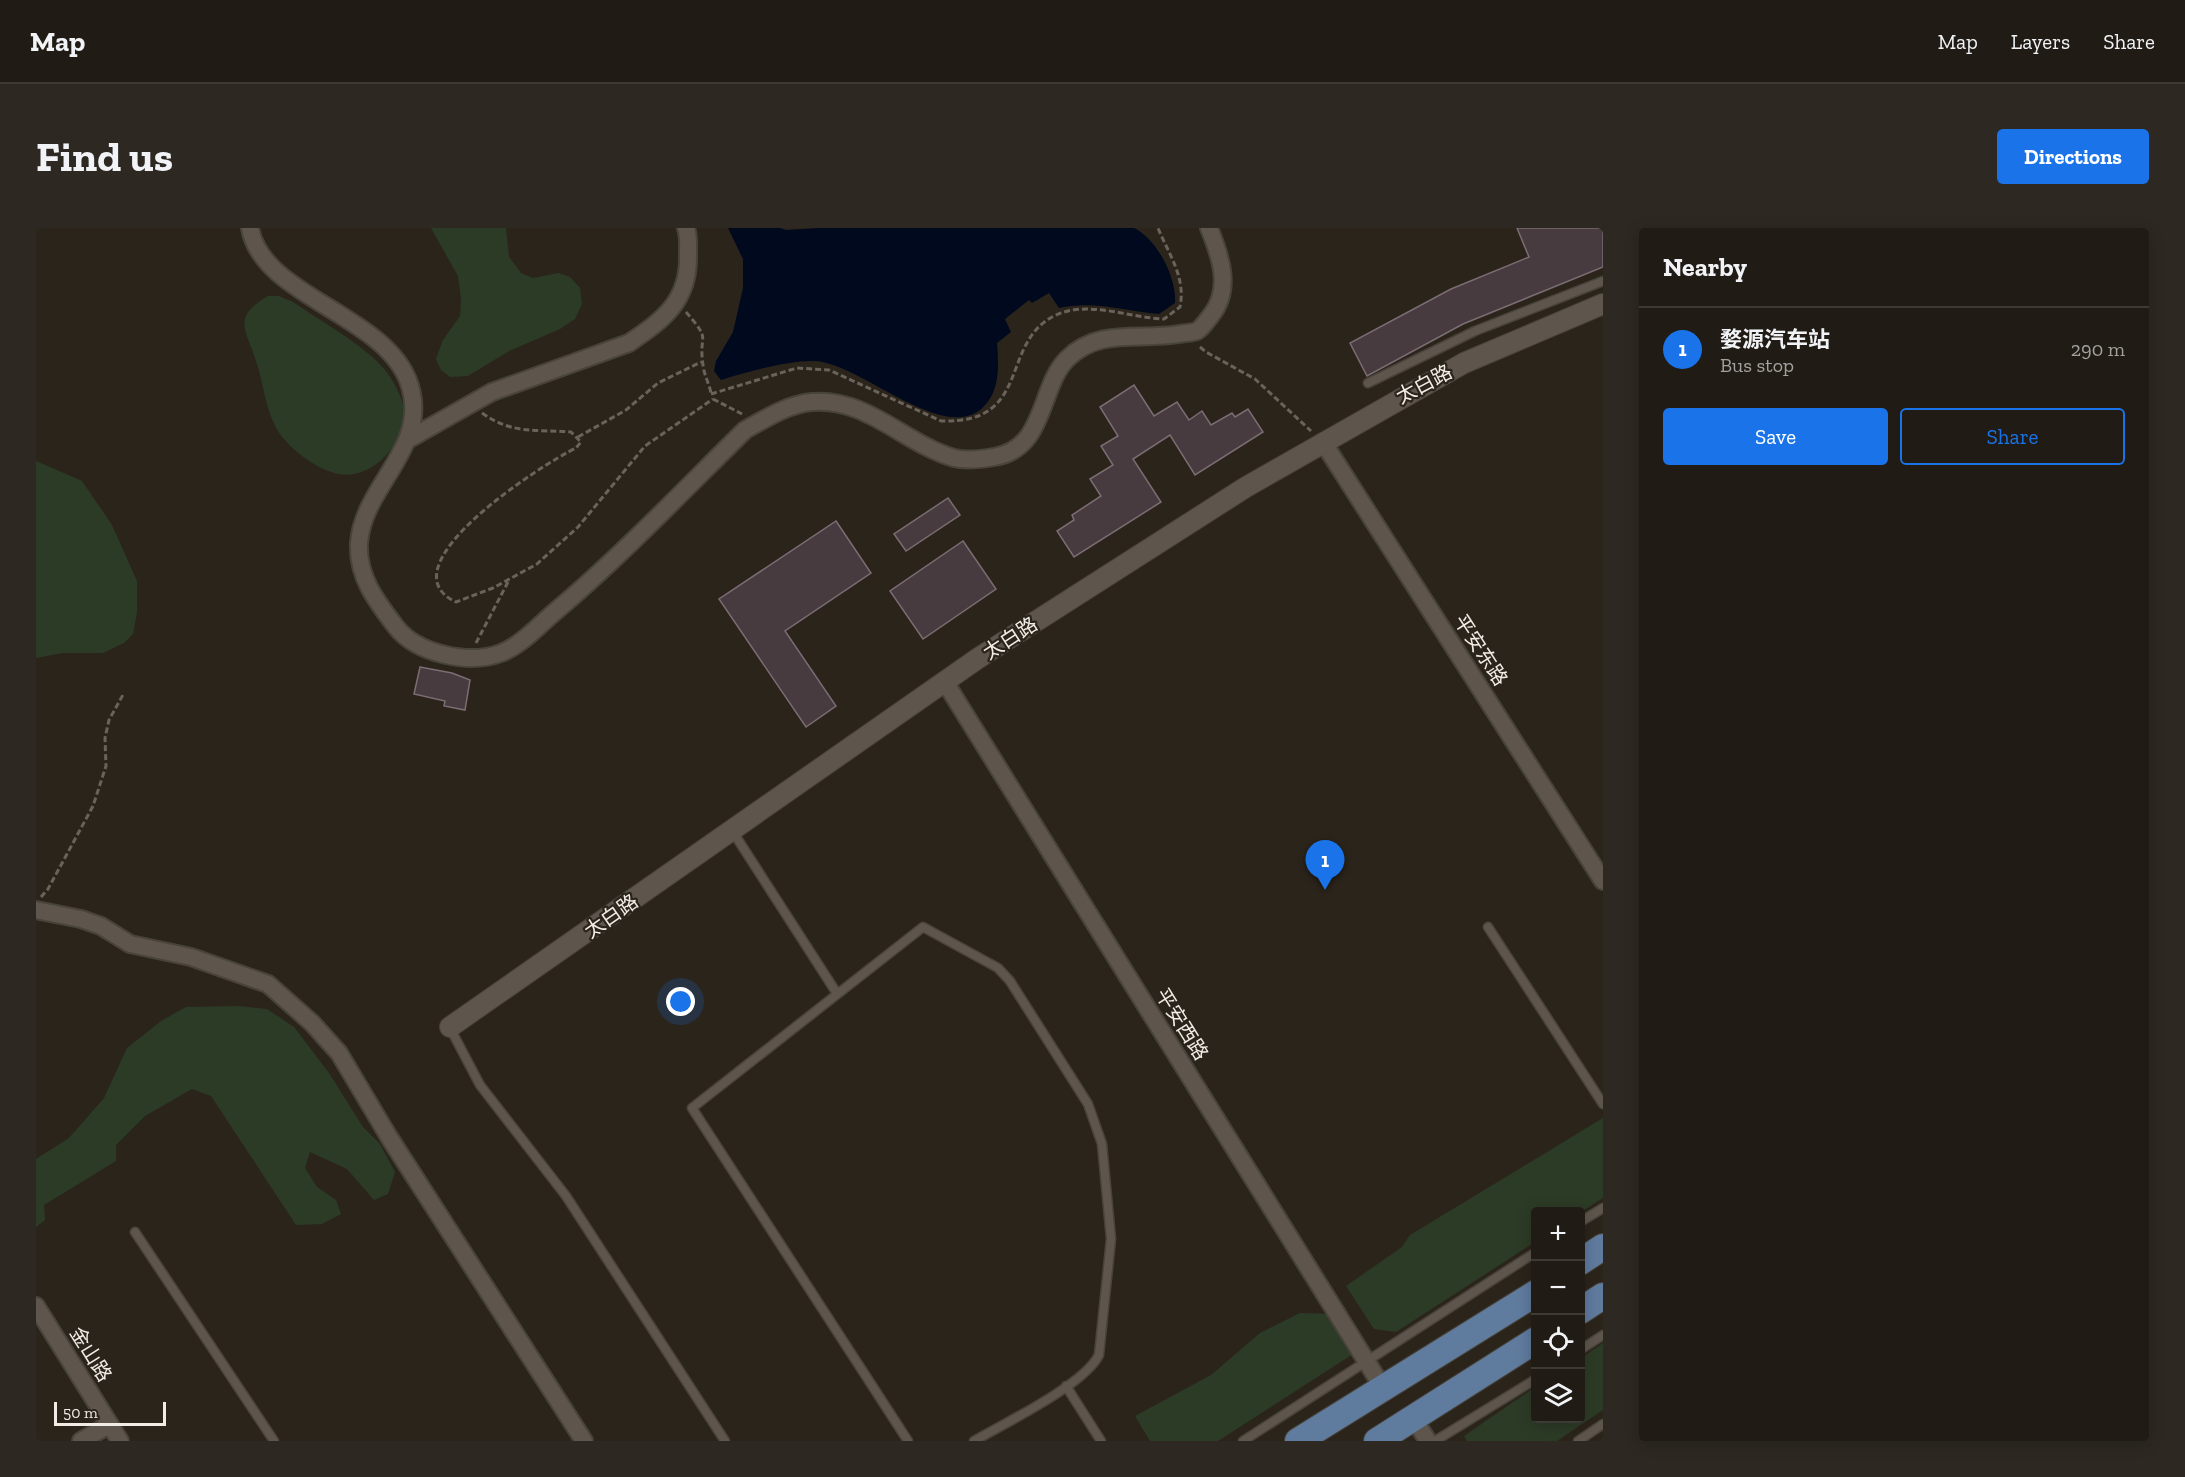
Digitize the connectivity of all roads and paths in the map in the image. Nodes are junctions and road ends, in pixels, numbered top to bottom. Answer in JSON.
{"nodes":[{"id":1,"x":250,"y":228,"type":"edge"},
{"id":2,"x":686,"y":228,"type":"edge"},
{"id":3,"x":1158,"y":228,"type":"edge"},
{"id":4,"x":1209,"y":228,"type":"edge"},
{"id":5,"x":1603,"y":281,"type":"edge"},
{"id":6,"x":676,"y":303,"type":"junction"},
{"id":7,"x":1603,"y":304,"type":"edge"},
{"id":8,"x":1187,"y":333,"type":"junction"},
{"id":9,"x":702,"y":361,"type":"junction"},
{"id":10,"x":1368,"y":383,"type":"dead end"},
{"id":11,"x":711,"y":394,"type":"junction"},
{"id":12,"x":713,"y":399,"type":"junction"},
{"id":13,"x":473,"y":402,"type":"junction"},
{"id":14,"x":755,"y":425,"type":"junction"},
{"id":15,"x":578,"y":437,"type":"junction"},
{"id":16,"x":409,"y":439,"type":"junction"},
{"id":17,"x":1323,"y":442,"type":"junction"},
{"id":18,"x":509,"y":581,"type":"junction"},
{"id":19,"x":471,"y":656,"type":"junction"},
{"id":20,"x":945,"y":681,"type":"junction"},
{"id":21,"x":124,"y":693,"type":"dead end"},
{"id":22,"x":733,"y":832,"type":"junction"},
{"id":23,"x":1603,"y":881,"type":"edge"},
{"id":24,"x":36,"y":902,"type":"edge"},
{"id":25,"x":36,"y":910,"type":"edge"},
{"id":26,"x":1488,"y":927,"type":"dead end"},
{"id":27,"x":836,"y":992,"type":"junction"},
{"id":28,"x":450,"y":1027,"type":"joint"},
{"id":29,"x":1603,"y":1104,"type":"edge"},
{"id":30,"x":1603,"y":1208,"type":"edge"},
{"id":31,"x":1585,"y":1219,"type":"edge"},
{"id":32,"x":135,"y":1232,"type":"dead end"},
{"id":33,"x":1603,"y":1247,"type":"edge"},
{"id":34,"x":1531,"y":1255,"type":"edge"},
{"id":35,"x":1582,"y":1261,"type":"edge"},
{"id":36,"x":1531,"y":1296,"type":"edge"},
{"id":37,"x":1603,"y":1296,"type":"edge"},
{"id":38,"x":36,"y":1306,"type":"edge"},
{"id":39,"x":1585,"y":1308,"type":"edge"},
{"id":40,"x":1603,"y":1335,"type":"edge"},
{"id":41,"x":1531,"y":1343,"type":"edge"},
{"id":42,"x":1585,"y":1347,"type":"edge"},
{"id":43,"x":1367,"y":1362,"type":"junction"},
{"id":44,"x":1531,"y":1382,"type":"edge"},
{"id":45,"x":1066,"y":1386,"type":"junction"},
{"id":46,"x":1383,"y":1388,"type":"junction"},
{"id":47,"x":1413,"y":1418,"type":"junction"},
{"id":48,"x":1603,"y":1424,"type":"edge"},
{"id":49,"x":109,"y":1425,"type":"junction"},
{"id":50,"x":1099,"y":1438,"type":"edge"},
{"id":51,"x":81,"y":1441,"type":"edge"},
{"id":52,"x":120,"y":1441,"type":"edge"},
{"id":53,"x":274,"y":1441,"type":"edge"},
{"id":54,"x":584,"y":1441,"type":"edge"},
{"id":55,"x":725,"y":1441,"type":"edge"},
{"id":56,"x":908,"y":1441,"type":"edge"},
{"id":57,"x":974,"y":1441,"type":"edge"},
{"id":58,"x":1089,"y":1441,"type":"edge"},
{"id":59,"x":1243,"y":1441,"type":"edge"},
{"id":60,"x":1298,"y":1441,"type":"edge"},
{"id":61,"x":1377,"y":1441,"type":"edge"},
{"id":62,"x":1428,"y":1441,"type":"edge"},
{"id":63,"x":1435,"y":1441,"type":"edge"},
{"id":64,"x":1578,"y":1441,"type":"edge"}],
"edges":[{"from":1,"to":16,"type":"street"},
{"from":2,"to":6,"type":"street"},
{"from":3,"to":11,"type":"path"},
{"from":4,"to":8,"type":"street"},
{"from":5,"to":10,"type":"lane"},
{"from":6,"to":9,"type":"path"},
{"from":6,"to":13,"type":"street"},
{"from":7,"to":17,"type":"street","name":"太白路"},
{"from":8,"to":14,"type":"street"},
{"from":8,"to":17,"type":"path"},
{"from":9,"to":11,"type":"path"},
{"from":9,"to":15,"type":"path"},
{"from":11,"to":12,"type":"path"},
{"from":12,"to":14,"type":"path"},
{"from":12,"to":18,"type":"path"},
{"from":13,"to":15,"type":"path"},
{"from":13,"to":16,"type":"street"},
{"from":14,"to":19,"type":"street"},
{"from":15,"to":18,"type":"path"},
{"from":16,"to":19,"type":"street"},
{"from":17,"to":20,"type":"street","name":"太白路"},
{"from":17,"to":23,"type":"street","name":"平安东路"},
{"from":18,"to":19,"type":"path"},
{"from":20,"to":22,"type":"street","name":"太白路"},
{"from":20,"to":43,"type":"street","name":"平安西路"},
{"from":21,"to":24,"type":"path"},
{"from":22,"to":27,"type":"lane"},
{"from":22,"to":28,"type":"street","name":"太白路"},
{"from":25,"to":54,"type":"street"},
{"from":26,"to":29,"type":"lane"},
{"from":27,"to":45,"type":"lane"},
{"from":27,"to":56,"type":"lane"},
{"from":28,"to":55,"type":"lane"},
{"from":30,"to":31,"type":"lane"},
{"from":32,"to":53,"type":"lane"},
{"from":33,"to":35,"type":"main road"},
{"from":34,"to":43,"type":"lane"},
{"from":36,"to":46,"type":"main road"},
{"from":37,"to":39,"type":"main road"},
{"from":38,"to":49,"type":"street","name":"金山路"},
{"from":40,"to":42,"type":"lane"},
{"from":41,"to":47,"type":"main road"},
{"from":43,"to":46,"type":"street","name":"平安西路"},
{"from":43,"to":59,"type":"lane"},
{"from":44,"to":63,"type":"lane"},
{"from":45,"to":50,"type":"lane"},
{"from":45,"to":57,"type":"lane"},
{"from":46,"to":60,"type":"main road"},
{"from":47,"to":61,"type":"main road"},
{"from":47,"to":62,"type":"street"},
{"from":48,"to":64,"type":"lane"},
{"from":49,"to":51,"type":"street"},
{"from":49,"to":52,"type":"street","name":"金山路"},
{"from":50,"to":58,"type":"lane"}]}
